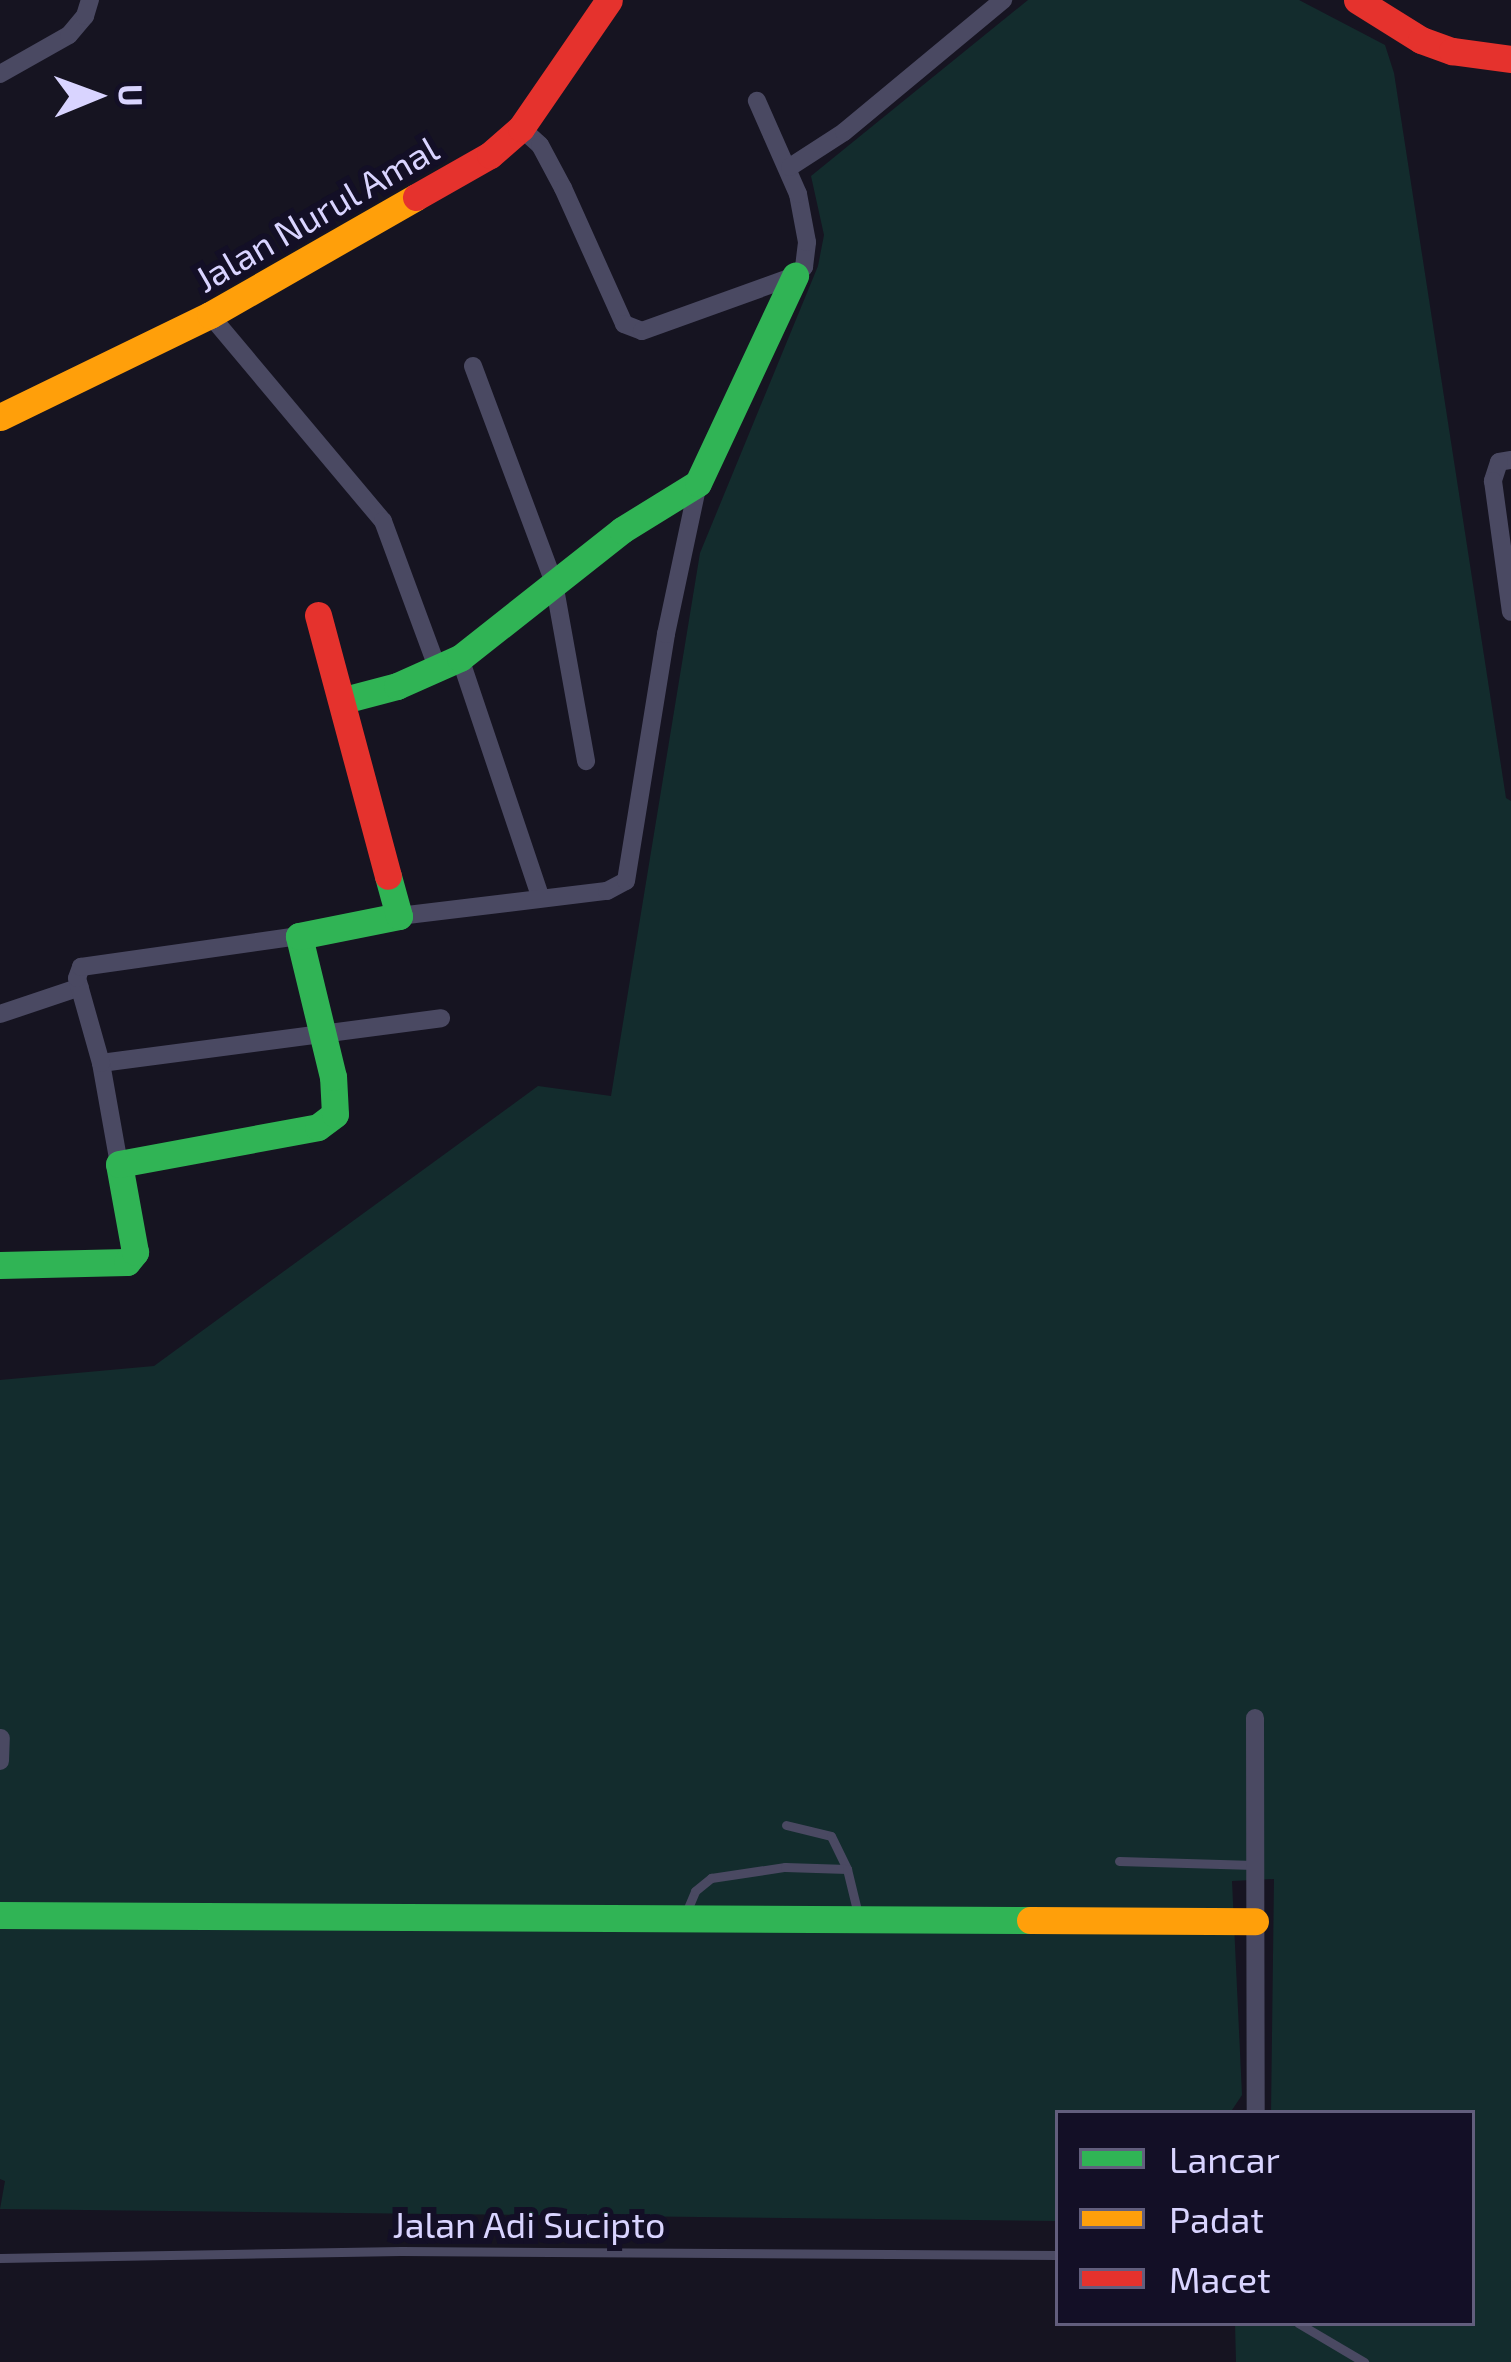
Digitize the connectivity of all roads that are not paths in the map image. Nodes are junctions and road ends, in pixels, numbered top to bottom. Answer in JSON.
{"nodes":[{"id":1,"x":90,"y":0,"type":"edge"},
{"id":2,"x":609,"y":0,"type":"edge"},
{"id":3,"x":1003,"y":0,"type":"edge"},
{"id":4,"x":1357,"y":0,"type":"edge"},
{"id":5,"x":1511,"y":58,"type":"edge"},
{"id":6,"x":0,"y":74,"type":"edge"},
{"id":7,"x":758,"y":101,"type":"dead end"},
{"id":8,"x":520,"y":128,"type":"junction"},
{"id":9,"x":790,"y":167,"type":"junction"},
{"id":10,"x":795,"y":277,"type":"junction"},
{"id":11,"x":210,"y":315,"type":"junction"},
{"id":12,"x":473,"y":365,"type":"dead end"},
{"id":13,"x":0,"y":417,"type":"edge"},
{"id":14,"x":1511,"y":460,"type":"edge"},
{"id":15,"x":698,"y":483,"type":"junction"},
{"id":16,"x":1508,"y":567,"type":"edge"},
{"id":17,"x":554,"y":583,"type":"junction"},
{"id":18,"x":1511,"y":612,"type":"edge"},
{"id":19,"x":318,"y":615,"type":"dead end"},
{"id":20,"x":449,"y":664,"type":"junction"},
{"id":21,"x":344,"y":700,"type":"junction"},
{"id":22,"x":586,"y":761,"type":"dead end"},
{"id":23,"x":541,"y":898,"type":"junction"},
{"id":24,"x":399,"y":916,"type":"junction"},
{"id":25,"x":298,"y":936,"type":"junction"},
{"id":26,"x":80,"y":987,"type":"junction"},
{"id":27,"x":0,"y":1014,"type":"edge"},
{"id":28,"x":440,"y":1018,"type":"dead end"},
{"id":29,"x":320,"y":1032,"type":"junction"},
{"id":30,"x":101,"y":1063,"type":"junction"},
{"id":31,"x":119,"y":1164,"type":"junction"},
{"id":32,"x":0,"y":1265,"type":"edge"},
{"id":33,"x":1255,"y":1718,"type":"dead end"},
{"id":34,"x":1,"y":1738,"type":"edge"},
{"id":35,"x":0,"y":1761,"type":"edge"},
{"id":36,"x":786,"y":1825,"type":"dead end"},
{"id":37,"x":1119,"y":1861,"type":"dead end"},
{"id":38,"x":1254,"y":1865,"type":"junction"},
{"id":39,"x":847,"y":1869,"type":"junction"},
{"id":40,"x":0,"y":1915,"type":"edge"},
{"id":41,"x":859,"y":1919,"type":"junction"},
{"id":42,"x":683,"y":1921,"type":"junction"},
{"id":43,"x":1255,"y":1921,"type":"junction"},
{"id":44,"x":1256,"y":2110,"type":"edge"},
{"id":45,"x":1055,"y":2254,"type":"edge"},
{"id":46,"x":0,"y":2258,"type":"edge"},
{"id":47,"x":1303,"y":2326,"type":"edge"},
{"id":48,"x":1364,"y":2362,"type":"edge"}],
"edges":[{"from":1,"to":6,"type":"street"},
{"from":2,"to":8,"type":"street","name":"Jalan Nurul Amal"},
{"from":3,"to":9,"type":"street"},
{"from":4,"to":5,"type":"street"},
{"from":7,"to":9,"type":"street"},
{"from":8,"to":10,"type":"street"},
{"from":8,"to":11,"type":"street","name":"Jalan Nurul Amal"},
{"from":9,"to":10,"type":"street"},
{"from":10,"to":15,"type":"street"},
{"from":11,"to":13,"type":"street","name":"Jalan Nurul Amal"},
{"from":11,"to":20,"type":"street"},
{"from":12,"to":17,"type":"street"},
{"from":14,"to":16,"type":"street"},
{"from":15,"to":17,"type":"street"},
{"from":15,"to":23,"type":"street"},
{"from":16,"to":18,"type":"street"},
{"from":17,"to":20,"type":"street"},
{"from":17,"to":22,"type":"street"},
{"from":19,"to":21,"type":"street"},
{"from":20,"to":21,"type":"street"},
{"from":20,"to":23,"type":"street"},
{"from":21,"to":24,"type":"street"},
{"from":23,"to":24,"type":"street"},
{"from":24,"to":25,"type":"street"},
{"from":25,"to":26,"type":"street"},
{"from":25,"to":29,"type":"street"},
{"from":26,"to":27,"type":"street"},
{"from":26,"to":30,"type":"street"},
{"from":28,"to":29,"type":"street"},
{"from":29,"to":30,"type":"street"},
{"from":29,"to":31,"type":"street"},
{"from":30,"to":31,"type":"street"},
{"from":31,"to":32,"type":"street"},
{"from":33,"to":38,"type":"street"},
{"from":34,"to":35,"type":"street"},
{"from":36,"to":39,"type":"lane"},
{"from":37,"to":38,"type":"lane"},
{"from":38,"to":43,"type":"street"},
{"from":39,"to":41,"type":"lane"},
{"from":39,"to":42,"type":"lane"},
{"from":40,"to":42,"type":"street"},
{"from":41,"to":42,"type":"street"},
{"from":41,"to":43,"type":"street"},
{"from":43,"to":44,"type":"street"},
{"from":45,"to":46,"type":"lane","name":"Jalan Adi Sucipto"},
{"from":47,"to":48,"type":"lane"}]}
